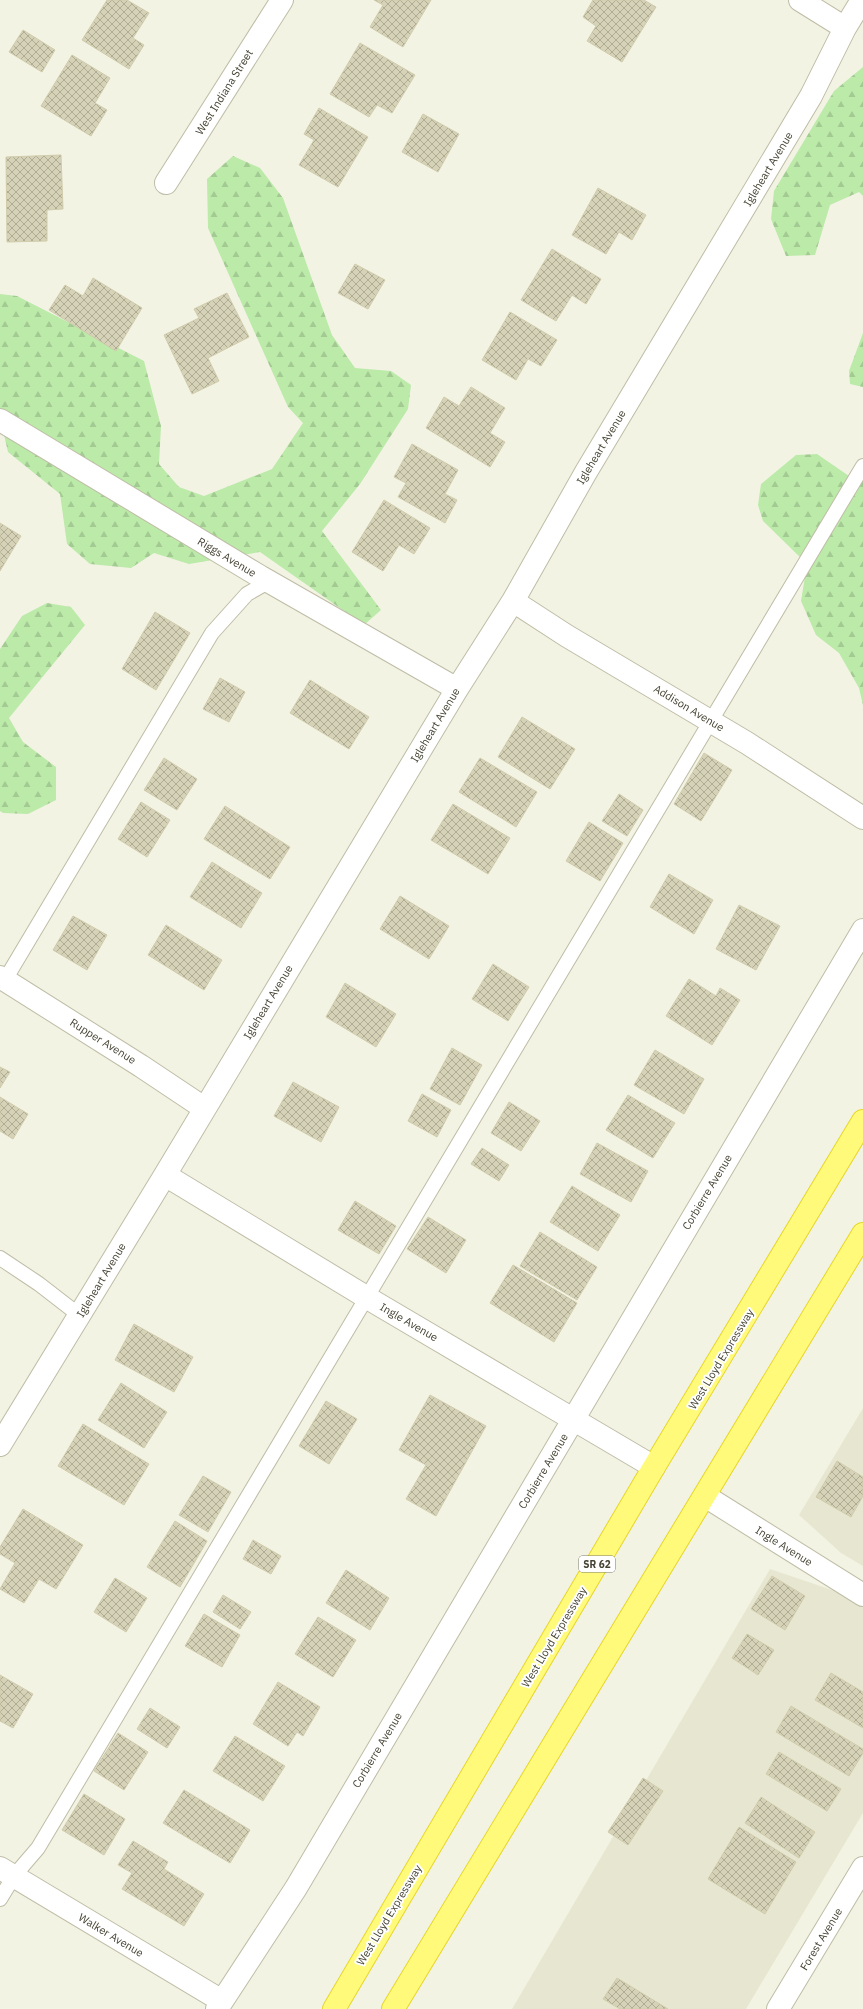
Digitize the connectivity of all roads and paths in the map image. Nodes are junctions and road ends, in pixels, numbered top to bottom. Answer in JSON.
{"nodes":[{"id":1,"x":282,"y":0,"type":"edge"},
{"id":2,"x":800,"y":0,"type":"edge"},
{"id":3,"x":862,"y":0,"type":"edge"},
{"id":4,"x":845,"y":28,"type":"junction"},
{"id":5,"x":166,"y":183,"type":"dead end"},
{"id":6,"x":0,"y":420,"type":"edge"},
{"id":7,"x":863,"y":466,"type":"edge"},
{"id":8,"x":268,"y":582,"type":"junction"},
{"id":9,"x":513,"y":601,"type":"junction"},
{"id":10,"x":457,"y":689,"type":"junction"},
{"id":11,"x":710,"y":721,"type":"junction"},
{"id":12,"x":863,"y":818,"type":"edge"},
{"id":13,"x":863,"y":930,"type":"edge"},
{"id":14,"x":3,"y":978,"type":"edge"},
{"id":15,"x":204,"y":1108,"type":"junction"},
{"id":16,"x":863,"y":1121,"type":"edge"},
{"id":17,"x":165,"y":1175,"type":"junction"},
{"id":18,"x":863,"y":1234,"type":"edge"},
{"id":19,"x":0,"y":1258,"type":"edge"},
{"id":20,"x":366,"y":1296,"type":"junction"},
{"id":21,"x":79,"y":1315,"type":"junction"},
{"id":22,"x":574,"y":1418,"type":"junction"},
{"id":23,"x":0,"y":1445,"type":"edge"},
{"id":24,"x":654,"y":1467,"type":"junction"},
{"id":25,"x":705,"y":1496,"type":"junction"},
{"id":26,"x":863,"y":1596,"type":"edge"},
{"id":27,"x":863,"y":1868,"type":"edge"},
{"id":28,"x":7,"y":1872,"type":"edge"},
{"id":29,"x":0,"y":1899,"type":"edge"},
{"id":30,"x":220,"y":2005,"type":"edge"},
{"id":31,"x":334,"y":2009,"type":"edge"},
{"id":32,"x":393,"y":2009,"type":"edge"},
{"id":33,"x":778,"y":2009,"type":"edge"}],
"edges":[{"from":1,"to":5,"type":"street","name":"West Indiana Street"},
{"from":2,"to":4,"type":"street"},
{"from":3,"to":4,"type":"street","name":"Igleheart Avenue"},
{"from":4,"to":9,"type":"street","name":"Igleheart Avenue"},
{"from":6,"to":8,"type":"street","name":"Riggs Avenue"},
{"from":7,"to":11,"type":"lane"},
{"from":8,"to":10,"type":"street","name":"Riggs Avenue"},
{"from":8,"to":14,"type":"lane"},
{"from":9,"to":10,"type":"street","name":"Igleheart Avenue"},
{"from":9,"to":11,"type":"street","name":"Addison Avenue"},
{"from":10,"to":15,"type":"street","name":"Igleheart Avenue"},
{"from":11,"to":12,"type":"street","name":"Addison Avenue"},
{"from":11,"to":20,"type":"lane"},
{"from":13,"to":22,"type":"street","name":"Corbierre Avenue"},
{"from":14,"to":15,"type":"street","name":"Rupper Avenue"},
{"from":15,"to":17,"type":"street","name":"Igleheart Avenue"},
{"from":16,"to":24,"type":"highway","name":"West Lloyd Expressway","number":"SR 62"},
{"from":17,"to":20,"type":"street","name":"Ingle Avenue"},
{"from":17,"to":21,"type":"street","name":"Igleheart Avenue"},
{"from":18,"to":25,"type":"highway"},
{"from":19,"to":21,"type":"lane"},
{"from":20,"to":22,"type":"street","name":"Ingle Avenue"},
{"from":20,"to":28,"type":"lane"},
{"from":21,"to":23,"type":"street","name":"Igleheart Avenue"},
{"from":22,"to":24,"type":"street","name":"Ingle Avenue"},
{"from":22,"to":30,"type":"street","name":"Corbierre Avenue"},
{"from":24,"to":31,"type":"highway","name":"West Lloyd Expressway","number":"SR 62"},
{"from":25,"to":26,"type":"street","name":"Ingle Avenue"},
{"from":25,"to":32,"type":"highway"},
{"from":27,"to":33,"type":"street","name":"Forest Avenue"},
{"from":28,"to":29,"type":"lane"},
{"from":28,"to":30,"type":"street","name":"Walker Avenue"}]}
